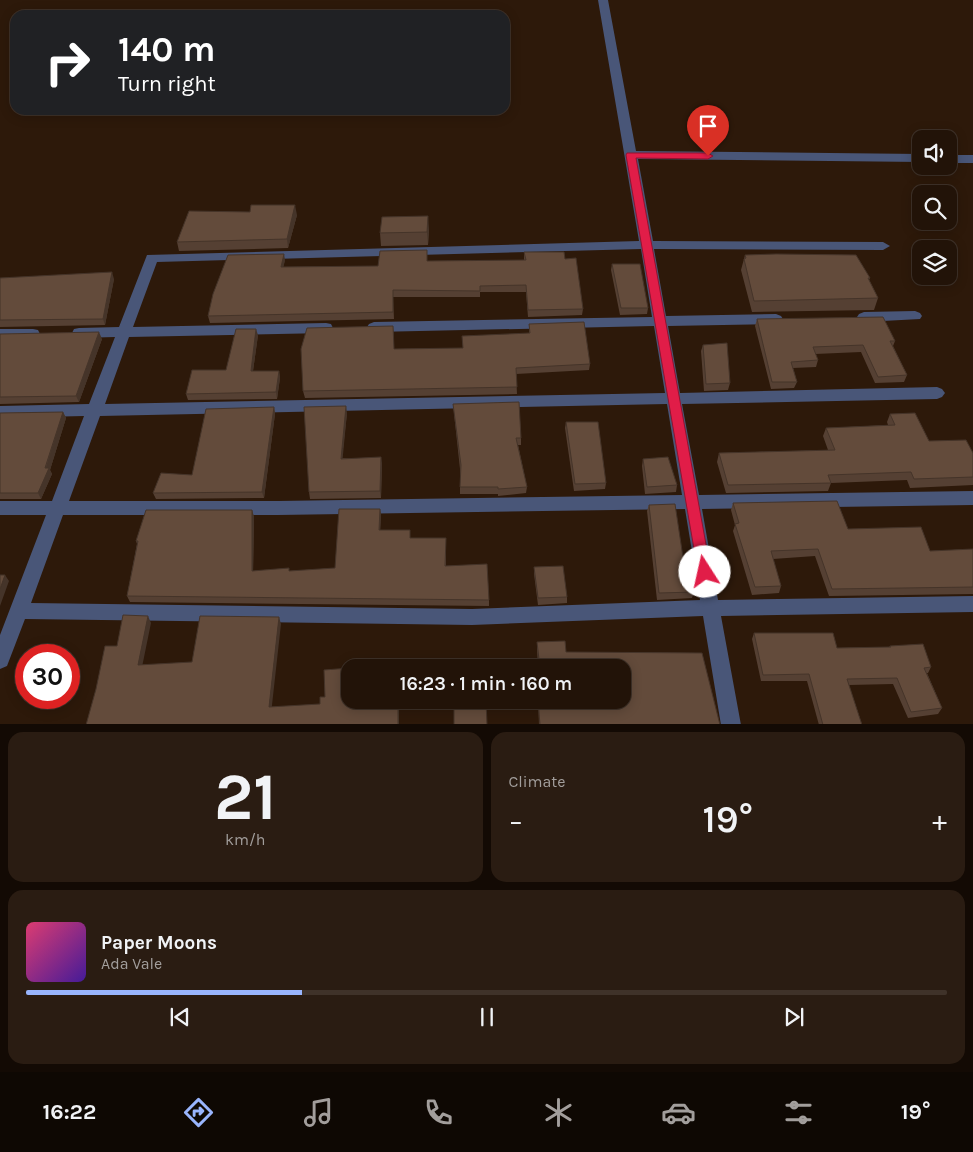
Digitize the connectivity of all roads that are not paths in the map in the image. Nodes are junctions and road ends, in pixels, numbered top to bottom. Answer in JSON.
{"nodes":[{"id":1,"x":603,"y":0,"type":"edge"},
{"id":2,"x":631,"y":155,"type":"junction"},
{"id":3,"x":912,"y":158,"type":"edge"},
{"id":4,"x":957,"y":159,"type":"edge"},
{"id":5,"x":973,"y":159,"type":"edge"},
{"id":6,"x":646,"y":245,"type":"junction"},
{"id":7,"x":883,"y":246,"type":"dead end"},
{"id":8,"x":915,"y":316,"type":"dead end"},
{"id":9,"x":846,"y":318,"type":"edge"},
{"id":10,"x":788,"y":319,"type":"edge"},
{"id":11,"x":660,"y":321,"type":"junction"},
{"id":12,"x":342,"y":328,"type":"edge"},
{"id":13,"x":362,"y":328,"type":"edge"},
{"id":14,"x":66,"y":333,"type":"edge"},
{"id":15,"x":123,"y":333,"type":"junction"},
{"id":16,"x":0,"y":334,"type":"edge"},
{"id":17,"x":48,"y":334,"type":"edge"},
{"id":18,"x":937,"y":392,"type":"dead end"},
{"id":19,"x":94,"y":411,"type":"junction"},
{"id":20,"x":0,"y":412,"type":"edge"},
{"id":21,"x":973,"y":498,"type":"edge"},
{"id":22,"x":692,"y":502,"type":"junction"},
{"id":23,"x":0,"y":508,"type":"edge"},
{"id":24,"x":58,"y":508,"type":"junction"},
{"id":25,"x":973,"y":604,"type":"edge"},
{"id":26,"x":711,"y":608,"type":"junction"},
{"id":27,"x":18,"y":611,"type":"junction"},
{"id":28,"x":5,"y":635,"type":"edge"},
{"id":29,"x":0,"y":660,"type":"edge"},
{"id":30,"x":731,"y":724,"type":"edge"}],
"edges":[{"from":1,"to":2,"type":"street"},
{"from":2,"to":3,"type":"street"},
{"from":2,"to":6,"type":"street"},
{"from":4,"to":5,"type":"street"},
{"from":6,"to":7,"type":"street"},
{"from":6,"to":11,"type":"street"},
{"from":6,"to":15,"type":"street"},
{"from":8,"to":9,"type":"street"},
{"from":10,"to":11,"type":"street"},
{"from":11,"to":13,"type":"street"},
{"from":11,"to":22,"type":"street"},
{"from":12,"to":15,"type":"street"},
{"from":14,"to":15,"type":"street"},
{"from":15,"to":19,"type":"street"},
{"from":16,"to":17,"type":"street"},
{"from":18,"to":19,"type":"street"},
{"from":19,"to":20,"type":"street"},
{"from":19,"to":24,"type":"street"},
{"from":21,"to":22,"type":"street"},
{"from":22,"to":24,"type":"street"},
{"from":22,"to":26,"type":"street"},
{"from":23,"to":24,"type":"street"},
{"from":24,"to":27,"type":"street"},
{"from":25,"to":26,"type":"street"},
{"from":26,"to":27,"type":"street"},
{"from":26,"to":30,"type":"street"},
{"from":27,"to":28,"type":"street"},
{"from":28,"to":29,"type":"street"}]}
